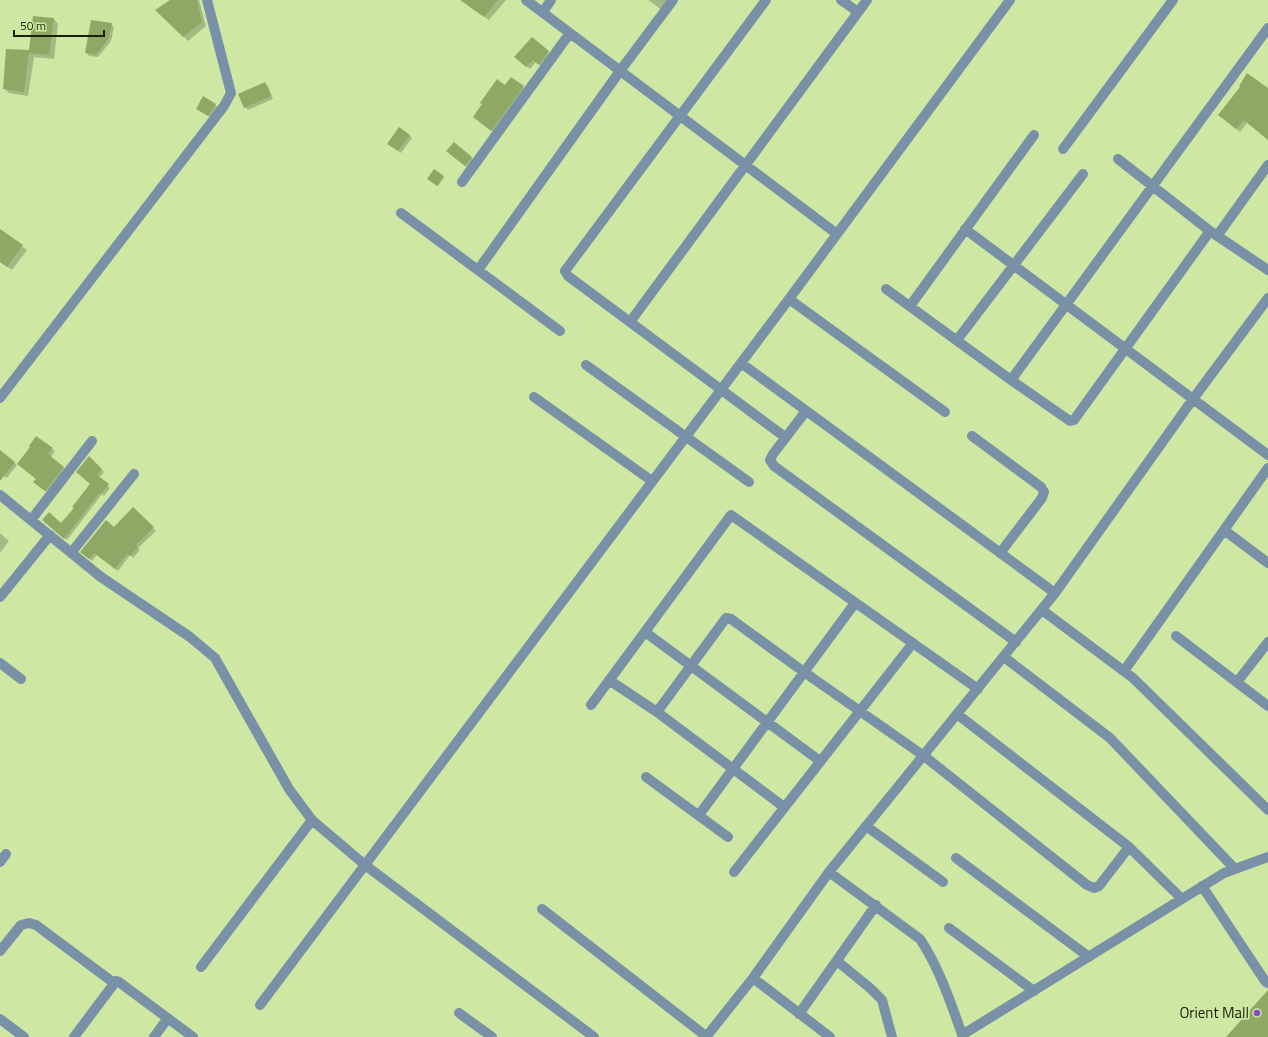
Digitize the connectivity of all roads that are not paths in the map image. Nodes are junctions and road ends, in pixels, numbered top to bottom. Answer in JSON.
{"nodes":[{"id":1,"x":207,"y":0,"type":"edge"},
{"id":2,"x":526,"y":0,"type":"edge"},
{"id":3,"x":552,"y":0,"type":"edge"},
{"id":4,"x":673,"y":0,"type":"edge"},
{"id":5,"x":766,"y":0,"type":"edge"},
{"id":6,"x":841,"y":0,"type":"edge"},
{"id":7,"x":867,"y":0,"type":"edge"},
{"id":8,"x":1010,"y":0,"type":"edge"},
{"id":9,"x":1173,"y":0,"type":"edge"},
{"id":10,"x":543,"y":12,"type":"junction"},
{"id":11,"x":858,"y":12,"type":"junction"},
{"id":12,"x":1268,"y":28,"type":"edge"},
{"id":13,"x":570,"y":33,"type":"junction"},
{"id":14,"x":620,"y":71,"type":"junction"},
{"id":15,"x":680,"y":116,"type":"junction"},
{"id":16,"x":1034,"y":135,"type":"dead end"},
{"id":17,"x":1063,"y":149,"type":"dead end"},
{"id":18,"x":1118,"y":159,"type":"dead end"},
{"id":19,"x":1268,"y":165,"type":"edge"},
{"id":20,"x":745,"y":166,"type":"junction"},
{"id":21,"x":1083,"y":174,"type":"dead end"},
{"id":22,"x":462,"y":182,"type":"dead end"},
{"id":23,"x":1152,"y":186,"type":"junction"},
{"id":24,"x":401,"y":213,"type":"dead end"},
{"id":25,"x":965,"y":229,"type":"junction"},
{"id":26,"x":837,"y":234,"type":"junction"},
{"id":27,"x":1213,"y":234,"type":"junction"},
{"id":28,"x":1014,"y":266,"type":"junction"},
{"id":29,"x":478,"y":270,"type":"junction"},
{"id":30,"x":1268,"y":270,"type":"edge"},
{"id":31,"x":886,"y":289,"type":"dead end"},
{"id":32,"x":1268,"y":298,"type":"edge"},
{"id":33,"x":789,"y":299,"type":"junction"},
{"id":34,"x":1066,"y":305,"type":"junction"},
{"id":35,"x":910,"y":306,"type":"junction"},
{"id":36,"x":630,"y":322,"type":"junction"},
{"id":37,"x":560,"y":331,"type":"dead end"},
{"id":38,"x":957,"y":340,"type":"junction"},
{"id":39,"x":1125,"y":349,"type":"junction"},
{"id":40,"x":741,"y":363,"type":"junction"},
{"id":41,"x":586,"y":365,"type":"dead end"},
{"id":42,"x":1011,"y":380,"type":"junction"},
{"id":43,"x":721,"y":389,"type":"junction"},
{"id":44,"x":534,"y":397,"type":"dead end"},
{"id":45,"x":0,"y":398,"type":"edge"},
{"id":46,"x":1193,"y":400,"type":"junction"},
{"id":47,"x":806,"y":411,"type":"junction"},
{"id":48,"x":945,"y":412,"type":"dead end"},
{"id":49,"x":686,"y":436,"type":"junction"},
{"id":50,"x":972,"y":436,"type":"dead end"},
{"id":51,"x":785,"y":437,"type":"junction"},
{"id":52,"x":92,"y":441,"type":"dead end"},
{"id":53,"x":1268,"y":455,"type":"edge"},
{"id":54,"x":1268,"y":468,"type":"edge"},
{"id":55,"x":134,"y":474,"type":"dead end"},
{"id":56,"x":652,"y":481,"type":"junction"},
{"id":57,"x":749,"y":482,"type":"dead end"},
{"id":58,"x":0,"y":495,"type":"edge"},
{"id":59,"x":31,"y":520,"type":"junction"},
{"id":60,"x":1224,"y":530,"type":"junction"},
{"id":61,"x":50,"y":535,"type":"junction"},
{"id":62,"x":71,"y":553,"type":"junction"},
{"id":63,"x":1000,"y":553,"type":"junction"},
{"id":64,"x":1268,"y":563,"type":"edge"},
{"id":65,"x":1055,"y":593,"type":"junction"},
{"id":66,"x":0,"y":598,"type":"edge"},
{"id":67,"x":855,"y":603,"type":"junction"},
{"id":68,"x":1042,"y":610,"type":"junction"},
{"id":69,"x":645,"y":632,"type":"junction"},
{"id":70,"x":1176,"y":636,"type":"dead end"},
{"id":71,"x":1016,"y":642,"type":"junction"},
{"id":72,"x":1268,"y":642,"type":"edge"},
{"id":73,"x":913,"y":643,"type":"junction"},
{"id":74,"x":1004,"y":657,"type":"junction"},
{"id":75,"x":0,"y":663,"type":"edge"},
{"id":76,"x":690,"y":666,"type":"junction"},
{"id":77,"x":1124,"y":671,"type":"junction"},
{"id":78,"x":804,"y":672,"type":"junction"},
{"id":79,"x":21,"y":679,"type":"dead end"},
{"id":80,"x":609,"y":680,"type":"junction"},
{"id":81,"x":1236,"y":682,"type":"junction"},
{"id":82,"x":978,"y":689,"type":"junction"},
{"id":83,"x":591,"y":704,"type":"dead end"},
{"id":84,"x":1268,"y":706,"type":"edge"},
{"id":85,"x":860,"y":711,"type":"junction"},
{"id":86,"x":656,"y":712,"type":"junction"},
{"id":87,"x":957,"y":714,"type":"junction"},
{"id":88,"x":767,"y":722,"type":"junction"},
{"id":89,"x":924,"y":756,"type":"junction"},
{"id":90,"x":820,"y":761,"type":"junction"},
{"id":91,"x":732,"y":768,"type":"junction"},
{"id":92,"x":646,"y":777,"type":"dead end"},
{"id":93,"x":784,"y":807,"type":"junction"},
{"id":94,"x":1268,"y":810,"type":"edge"},
{"id":95,"x":699,"y":815,"type":"junction"},
{"id":96,"x":312,"y":820,"type":"junction"},
{"id":97,"x":866,"y":826,"type":"junction"},
{"id":98,"x":728,"y":837,"type":"dead end"},
{"id":99,"x":1129,"y":847,"type":"junction"},
{"id":100,"x":1268,"y":857,"type":"edge"},
{"id":101,"x":956,"y":858,"type":"dead end"},
{"id":102,"x":365,"y":864,"type":"junction"},
{"id":103,"x":1234,"y":869,"type":"junction"},
{"id":104,"x":734,"y":872,"type":"dead end"},
{"id":105,"x":829,"y":872,"type":"junction"},
{"id":106,"x":943,"y":882,"type":"dead end"},
{"id":107,"x":1202,"y":886,"type":"junction"},
{"id":108,"x":1182,"y":899,"type":"junction"},
{"id":109,"x":876,"y":905,"type":"junction"},
{"id":110,"x":542,"y":909,"type":"dead end"},
{"id":111,"x":950,"y":928,"type":"dead end"},
{"id":112,"x":0,"y":951,"type":"edge"},
{"id":113,"x":1089,"y":957,"type":"junction"},
{"id":114,"x":837,"y":961,"type":"junction"},
{"id":115,"x":201,"y":967,"type":"dead end"},
{"id":116,"x":753,"y":978,"type":"junction"},
{"id":117,"x":1267,"y":980,"type":"edge"},
{"id":118,"x":114,"y":983,"type":"junction"},
{"id":119,"x":1034,"y":991,"type":"junction"},
{"id":120,"x":260,"y":1005,"type":"dead end"},
{"id":121,"x":458,"y":1013,"type":"dead end"},
{"id":122,"x":799,"y":1014,"type":"junction"},
{"id":123,"x":0,"y":1018,"type":"edge"},
{"id":124,"x":168,"y":1018,"type":"junction"},
{"id":125,"x":488,"y":1036,"type":"edge"},
{"id":126,"x":963,"y":1036,"type":"edge"},
{"id":127,"x":24,"y":1037,"type":"edge"},
{"id":128,"x":74,"y":1037,"type":"edge"},
{"id":129,"x":154,"y":1037,"type":"edge"},
{"id":130,"x":193,"y":1037,"type":"edge"},
{"id":131,"x":594,"y":1037,"type":"edge"},
{"id":132,"x":706,"y":1037,"type":"edge"},
{"id":133,"x":830,"y":1037,"type":"edge"},
{"id":134,"x":892,"y":1037,"type":"edge"}],
"edges":[{"from":1,"to":45,"type":"street"},
{"from":2,"to":10,"type":"street"},
{"from":3,"to":10,"type":"street"},
{"from":4,"to":14,"type":"street"},
{"from":5,"to":15,"type":"street"},
{"from":6,"to":11,"type":"street"},
{"from":7,"to":11,"type":"street"},
{"from":8,"to":26,"type":"street"},
{"from":9,"to":17,"type":"street"},
{"from":10,"to":13,"type":"street"},
{"from":11,"to":20,"type":"street"},
{"from":12,"to":23,"type":"street"},
{"from":13,"to":14,"type":"street"},
{"from":13,"to":22,"type":"street"},
{"from":14,"to":15,"type":"street"},
{"from":14,"to":29,"type":"street"},
{"from":15,"to":20,"type":"street"},
{"from":15,"to":36,"type":"street"},
{"from":16,"to":25,"type":"street"},
{"from":18,"to":23,"type":"street"},
{"from":19,"to":27,"type":"street"},
{"from":20,"to":26,"type":"street"},
{"from":20,"to":36,"type":"street"},
{"from":21,"to":28,"type":"street"},
{"from":23,"to":27,"type":"street"},
{"from":23,"to":34,"type":"street"},
{"from":24,"to":29,"type":"street"},
{"from":25,"to":28,"type":"street"},
{"from":25,"to":35,"type":"street"},
{"from":26,"to":33,"type":"street"},
{"from":27,"to":30,"type":"street"},
{"from":27,"to":39,"type":"street"},
{"from":28,"to":34,"type":"street"},
{"from":28,"to":38,"type":"street"},
{"from":29,"to":37,"type":"street"},
{"from":31,"to":35,"type":"street"},
{"from":32,"to":46,"type":"street"},
{"from":33,"to":40,"type":"street"},
{"from":33,"to":48,"type":"street"},
{"from":34,"to":39,"type":"street"},
{"from":34,"to":42,"type":"street"},
{"from":35,"to":38,"type":"street"},
{"from":36,"to":43,"type":"street"},
{"from":38,"to":42,"type":"street"},
{"from":39,"to":42,"type":"street"},
{"from":39,"to":46,"type":"street"},
{"from":40,"to":43,"type":"street"},
{"from":40,"to":47,"type":"street"},
{"from":41,"to":49,"type":"street"},
{"from":43,"to":49,"type":"street"},
{"from":43,"to":51,"type":"street"},
{"from":44,"to":56,"type":"street"},
{"from":46,"to":53,"type":"street"},
{"from":46,"to":65,"type":"street"},
{"from":47,"to":51,"type":"street"},
{"from":47,"to":63,"type":"street"},
{"from":49,"to":56,"type":"street"},
{"from":49,"to":57,"type":"street"},
{"from":50,"to":63,"type":"street"},
{"from":51,"to":71,"type":"street"},
{"from":52,"to":59,"type":"street"},
{"from":54,"to":60,"type":"street"},
{"from":55,"to":62,"type":"street"},
{"from":56,"to":102,"type":"street"},
{"from":58,"to":59,"type":"street"},
{"from":59,"to":61,"type":"street"},
{"from":60,"to":64,"type":"street"},
{"from":60,"to":77,"type":"street"},
{"from":61,"to":62,"type":"street"},
{"from":61,"to":66,"type":"street"},
{"from":62,"to":96,"type":"street"},
{"from":63,"to":65,"type":"street"},
{"from":65,"to":68,"type":"street"},
{"from":67,"to":69,"type":"street"},
{"from":67,"to":73,"type":"street"},
{"from":67,"to":78,"type":"street"},
{"from":68,"to":71,"type":"street"},
{"from":68,"to":77,"type":"street"},
{"from":69,"to":76,"type":"street"},
{"from":69,"to":80,"type":"street"},
{"from":70,"to":81,"type":"street"},
{"from":71,"to":74,"type":"street"},
{"from":72,"to":81,"type":"street"},
{"from":73,"to":82,"type":"street"},
{"from":73,"to":85,"type":"street"},
{"from":74,"to":82,"type":"street"},
{"from":74,"to":103,"type":"street"},
{"from":75,"to":79,"type":"street"},
{"from":76,"to":78,"type":"street"},
{"from":76,"to":86,"type":"street"},
{"from":76,"to":88,"type":"street"},
{"from":77,"to":94,"type":"street"},
{"from":78,"to":85,"type":"street"},
{"from":78,"to":88,"type":"street"},
{"from":80,"to":83,"type":"street"},
{"from":80,"to":86,"type":"street"},
{"from":81,"to":84,"type":"street"},
{"from":82,"to":87,"type":"street"},
{"from":85,"to":89,"type":"street"},
{"from":85,"to":90,"type":"street"},
{"from":86,"to":91,"type":"street"},
{"from":87,"to":89,"type":"street"},
{"from":87,"to":99,"type":"street"},
{"from":88,"to":90,"type":"street"},
{"from":88,"to":91,"type":"street"},
{"from":89,"to":97,"type":"street"},
{"from":89,"to":99,"type":"street"},
{"from":90,"to":93,"type":"street"},
{"from":91,"to":93,"type":"street"},
{"from":91,"to":95,"type":"street"},
{"from":92,"to":95,"type":"street"},
{"from":93,"to":104,"type":"street"},
{"from":95,"to":98,"type":"street"},
{"from":96,"to":102,"type":"street"},
{"from":96,"to":115,"type":"street"},
{"from":97,"to":105,"type":"street"},
{"from":97,"to":106,"type":"street"},
{"from":99,"to":108,"type":"street"},
{"from":100,"to":103,"type":"street"},
{"from":101,"to":113,"type":"street"},
{"from":102,"to":120,"type":"street"},
{"from":102,"to":131,"type":"street"},
{"from":103,"to":107,"type":"street"},
{"from":105,"to":109,"type":"street"},
{"from":105,"to":116,"type":"street"},
{"from":107,"to":108,"type":"street"},
{"from":107,"to":117,"type":"street"},
{"from":108,"to":113,"type":"street"},
{"from":109,"to":114,"type":"street"},
{"from":109,"to":126,"type":"street"},
{"from":110,"to":132,"type":"street"},
{"from":111,"to":119,"type":"street"},
{"from":112,"to":118,"type":"street"},
{"from":113,"to":119,"type":"street"},
{"from":114,"to":122,"type":"street"},
{"from":114,"to":134,"type":"street"},
{"from":116,"to":122,"type":"street"},
{"from":116,"to":132,"type":"street"},
{"from":118,"to":124,"type":"street"},
{"from":118,"to":128,"type":"street"},
{"from":119,"to":126,"type":"street"},
{"from":121,"to":125,"type":"street"},
{"from":122,"to":133,"type":"street"},
{"from":123,"to":127,"type":"street"},
{"from":124,"to":129,"type":"street"},
{"from":124,"to":130,"type":"street"}]}
